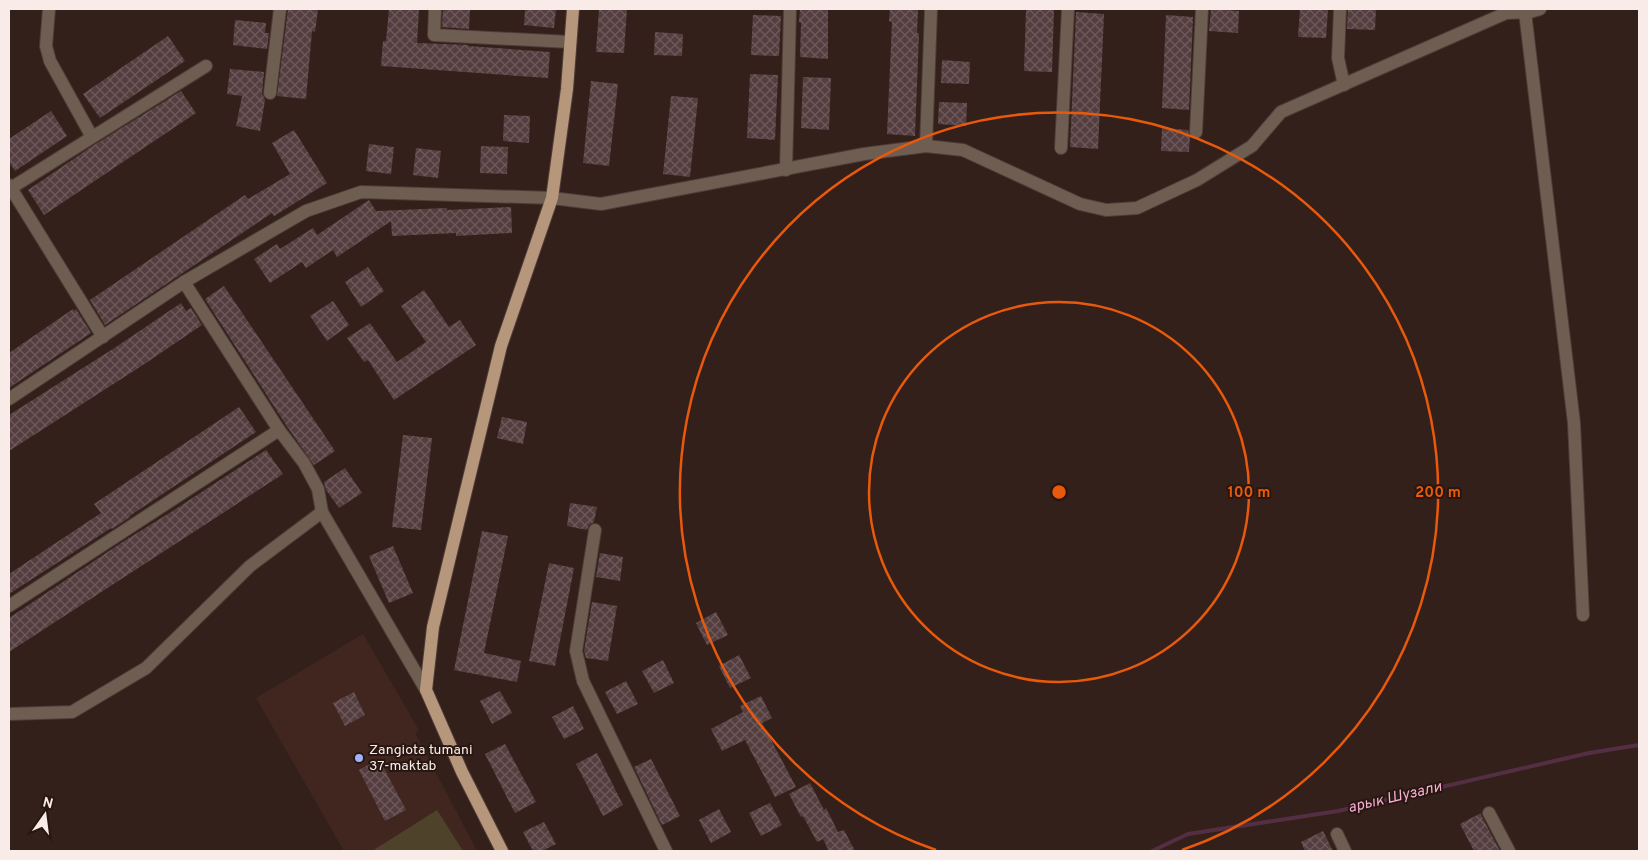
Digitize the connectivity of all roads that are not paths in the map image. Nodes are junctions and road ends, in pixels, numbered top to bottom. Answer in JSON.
{"nodes":[{"id":1,"x":49,"y":9,"type":"edge"},
{"id":2,"x":280,"y":9,"type":"edge"},
{"id":3,"x":435,"y":9,"type":"edge"},
{"id":4,"x":573,"y":9,"type":"edge"},
{"id":5,"x":790,"y":9,"type":"edge"},
{"id":6,"x":931,"y":9,"type":"edge"},
{"id":7,"x":1068,"y":9,"type":"edge"},
{"id":8,"x":1202,"y":9,"type":"edge"},
{"id":9,"x":1340,"y":9,"type":"edge"},
{"id":10,"x":1540,"y":9,"type":"edge"},
{"id":11,"x":1525,"y":12,"type":"junction"},
{"id":12,"x":570,"y":42,"type":"junction"},
{"id":13,"x":206,"y":66,"type":"dead end"},
{"id":14,"x":1344,"y":85,"type":"junction"},
{"id":15,"x":270,"y":93,"type":"dead end"},
{"id":16,"x":1196,"y":132,"type":"dead end"},
{"id":17,"x":92,"y":137,"type":"junction"},
{"id":18,"x":926,"y":146,"type":"junction"},
{"id":19,"x":1061,"y":148,"type":"dead end"},
{"id":20,"x":786,"y":170,"type":"junction"},
{"id":21,"x":10,"y":187,"type":"edge"},
{"id":22,"x":552,"y":198,"type":"junction"},
{"id":23,"x":184,"y":282,"type":"junction"},
{"id":24,"x":103,"y":337,"type":"junction"},
{"id":25,"x":9,"y":399,"type":"edge"},
{"id":26,"x":279,"y":430,"type":"junction"},
{"id":27,"x":322,"y":512,"type":"junction"},
{"id":28,"x":595,"y":530,"type":"dead end"},
{"id":29,"x":9,"y":606,"type":"edge"},
{"id":30,"x":1583,"y":615,"type":"dead end"},
{"id":31,"x":426,"y":690,"type":"junction"},
{"id":32,"x":9,"y":714,"type":"edge"},
{"id":33,"x":1489,"y":813,"type":"dead end"},
{"id":34,"x":1337,"y":834,"type":"dead end"},
{"id":35,"x":502,"y":851,"type":"edge"},
{"id":36,"x":666,"y":851,"type":"edge"},
{"id":37,"x":1346,"y":851,"type":"edge"},
{"id":38,"x":1509,"y":851,"type":"edge"}],
"edges":[{"from":1,"to":17,"type":"street"},
{"from":2,"to":15,"type":"street"},
{"from":3,"to":12,"type":"street"},
{"from":4,"to":12,"type":"main road"},
{"from":5,"to":20,"type":"street"},
{"from":6,"to":18,"type":"street"},
{"from":7,"to":19,"type":"street"},
{"from":8,"to":16,"type":"street"},
{"from":9,"to":14,"type":"street"},
{"from":10,"to":11,"type":"street"},
{"from":11,"to":14,"type":"street"},
{"from":11,"to":30,"type":"street"},
{"from":12,"to":22,"type":"main road"},
{"from":13,"to":17,"type":"street"},
{"from":14,"to":18,"type":"street"},
{"from":17,"to":21,"type":"street"},
{"from":18,"to":20,"type":"street"},
{"from":20,"to":22,"type":"street"},
{"from":21,"to":24,"type":"street"},
{"from":22,"to":23,"type":"street"},
{"from":22,"to":31,"type":"main road"},
{"from":23,"to":24,"type":"street"},
{"from":23,"to":26,"type":"street"},
{"from":24,"to":25,"type":"street"},
{"from":26,"to":27,"type":"street"},
{"from":26,"to":29,"type":"street"},
{"from":27,"to":31,"type":"street"},
{"from":27,"to":32,"type":"street"},
{"from":28,"to":36,"type":"street"},
{"from":31,"to":35,"type":"main road"},
{"from":33,"to":38,"type":"street"},
{"from":34,"to":37,"type":"street"}]}
